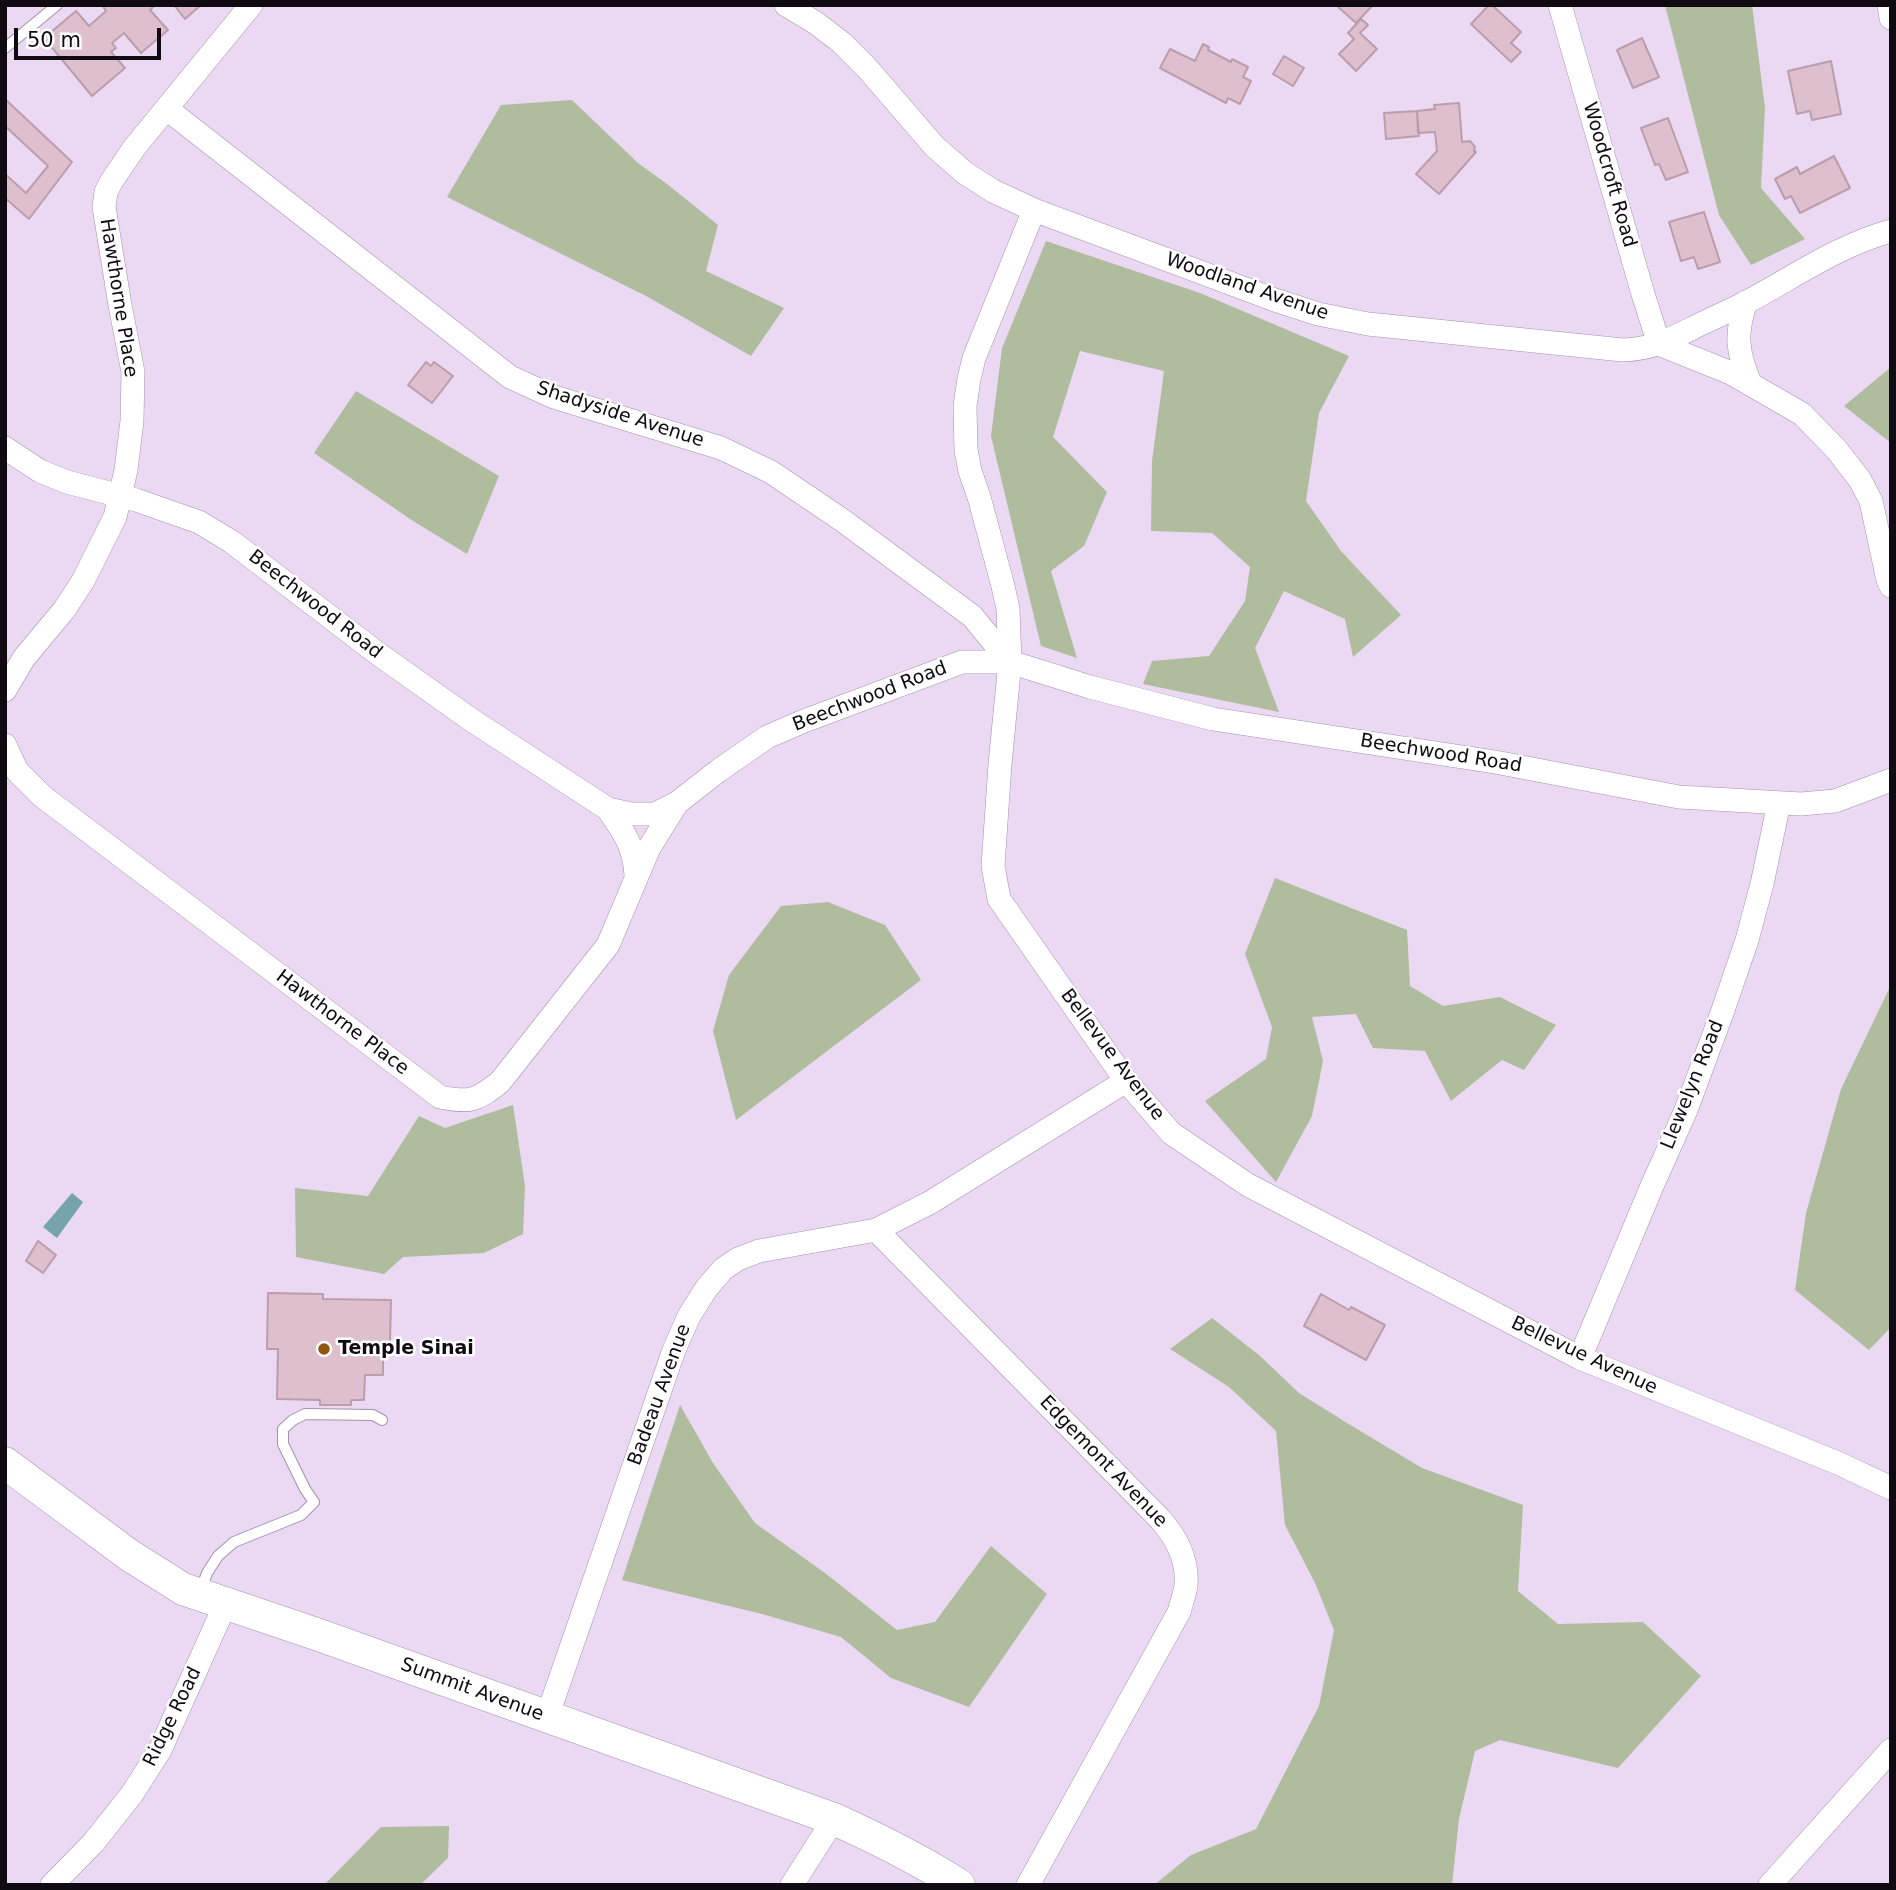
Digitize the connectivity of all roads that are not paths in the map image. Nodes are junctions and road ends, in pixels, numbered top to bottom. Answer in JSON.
{"nodes":[{"id":1,"x":57,"y":5,"type":"edge"},
{"id":2,"x":251,"y":5,"type":"edge"},
{"id":3,"x":1560,"y":5,"type":"edge"},
{"id":4,"x":1889,"y":5,"type":"edge"},
{"id":5,"x":792,"y":7,"type":"edge"},
{"id":6,"x":1891,"y":18,"type":"edge"},
{"id":7,"x":5,"y":48,"type":"edge"},
{"id":8,"x":167,"y":109,"type":"junction"},
{"id":9,"x":1034,"y":210,"type":"junction"},
{"id":10,"x":1891,"y":231,"type":"edge"},
{"id":11,"x":1746,"y":302,"type":"junction"},
{"id":12,"x":1660,"y":344,"type":"junction"},
{"id":13,"x":1750,"y":383,"type":"junction"},
{"id":14,"x":5,"y":448,"type":"edge"},
{"id":15,"x":120,"y":495,"type":"junction"},
{"id":16,"x":1891,"y":586,"type":"edge"},
{"id":17,"x":1010,"y":662,"type":"junction"},
{"id":18,"x":5,"y":690,"type":"edge"},
{"id":19,"x":5,"y":745,"type":"edge"},
{"id":20,"x":1891,"y":780,"type":"edge"},
{"id":21,"x":677,"y":803,"type":"junction"},
{"id":22,"x":1779,"y":803,"type":"junction"},
{"id":23,"x":608,"y":809,"type":"junction"},
{"id":24,"x":636,"y":875,"type":"junction"},
{"id":25,"x":1126,"y":1081,"type":"junction"},
{"id":26,"x":876,"y":1230,"type":"junction"},
{"id":27,"x":1580,"y":1358,"type":"junction"},
{"id":28,"x":382,"y":1420,"type":"dead end"},
{"id":29,"x":5,"y":1463,"type":"edge"},
{"id":30,"x":1891,"y":1488,"type":"edge"},
{"id":31,"x":212,"y":1600,"type":"junction"},
{"id":32,"x":547,"y":1717,"type":"junction"},
{"id":33,"x":1891,"y":1750,"type":"edge"},
{"id":34,"x":834,"y":1819,"type":"junction"},
{"id":35,"x":52,"y":1885,"type":"edge"},
{"id":36,"x":792,"y":1885,"type":"edge"},
{"id":37,"x":958,"y":1885,"type":"edge"},
{"id":38,"x":1028,"y":1885,"type":"edge"},
{"id":39,"x":1770,"y":1885,"type":"edge"}],
"edges":[{"from":1,"to":7,"type":"lane"},
{"from":2,"to":8,"type":"street","name":"Hawthorne Place"},
{"from":3,"to":12,"type":"street","name":"Woodcroft Road"},
{"from":4,"to":6,"type":"street"},
{"from":5,"to":9,"type":"street","name":"Woodland Avenue"},
{"from":8,"to":15,"type":"street","name":"Hawthorne Place"},
{"from":8,"to":17,"type":"street","name":"Shadyside Avenue"},
{"from":9,"to":12,"type":"street","name":"Woodland Avenue"},
{"from":9,"to":17,"type":"street","name":"Bellevue Avenue"},
{"from":10,"to":11,"type":"street","name":"Woodland Avenue"},
{"from":11,"to":12,"type":"street","name":"Woodland Avenue"},
{"from":11,"to":13,"type":"street"},
{"from":12,"to":13,"type":"street"},
{"from":13,"to":16,"type":"street"},
{"from":14,"to":15,"type":"street","name":"Beechwood Road"},
{"from":15,"to":18,"type":"street","name":"Hawthorne Place"},
{"from":15,"to":23,"type":"street","name":"Beechwood Road"},
{"from":17,"to":21,"type":"street","name":"Beechwood Road"},
{"from":17,"to":22,"type":"street","name":"Beechwood Road"},
{"from":17,"to":25,"type":"street","name":"Bellevue Avenue"},
{"from":19,"to":24,"type":"street","name":"Hawthorne Place"},
{"from":20,"to":22,"type":"street","name":"Beechwood Road"},
{"from":21,"to":23,"type":"street","name":"Beechwood Road"},
{"from":21,"to":24,"type":"street","name":"Hawthorne Place"},
{"from":22,"to":27,"type":"street","name":"Llewelyn Road"},
{"from":23,"to":24,"type":"street"},
{"from":25,"to":26,"type":"street","name":"Badeau Avenue"},
{"from":25,"to":27,"type":"street","name":"Bellevue Avenue"},
{"from":26,"to":32,"type":"street","name":"Badeau Avenue"},
{"from":26,"to":38,"type":"street","name":"Edgemont Avenue"},
{"from":27,"to":30,"type":"street","name":"Bellevue Avenue"},
{"from":28,"to":31,"type":"lane"},
{"from":29,"to":31,"type":"street","name":"Summit Avenue"},
{"from":31,"to":32,"type":"street","name":"Summit Avenue"},
{"from":31,"to":35,"type":"street","name":"Ridge Road"},
{"from":32,"to":34,"type":"street","name":"Summit Avenue"},
{"from":33,"to":39,"type":"street"},
{"from":34,"to":36,"type":"street"},
{"from":34,"to":37,"type":"street","name":"Summit Avenue"}]}
